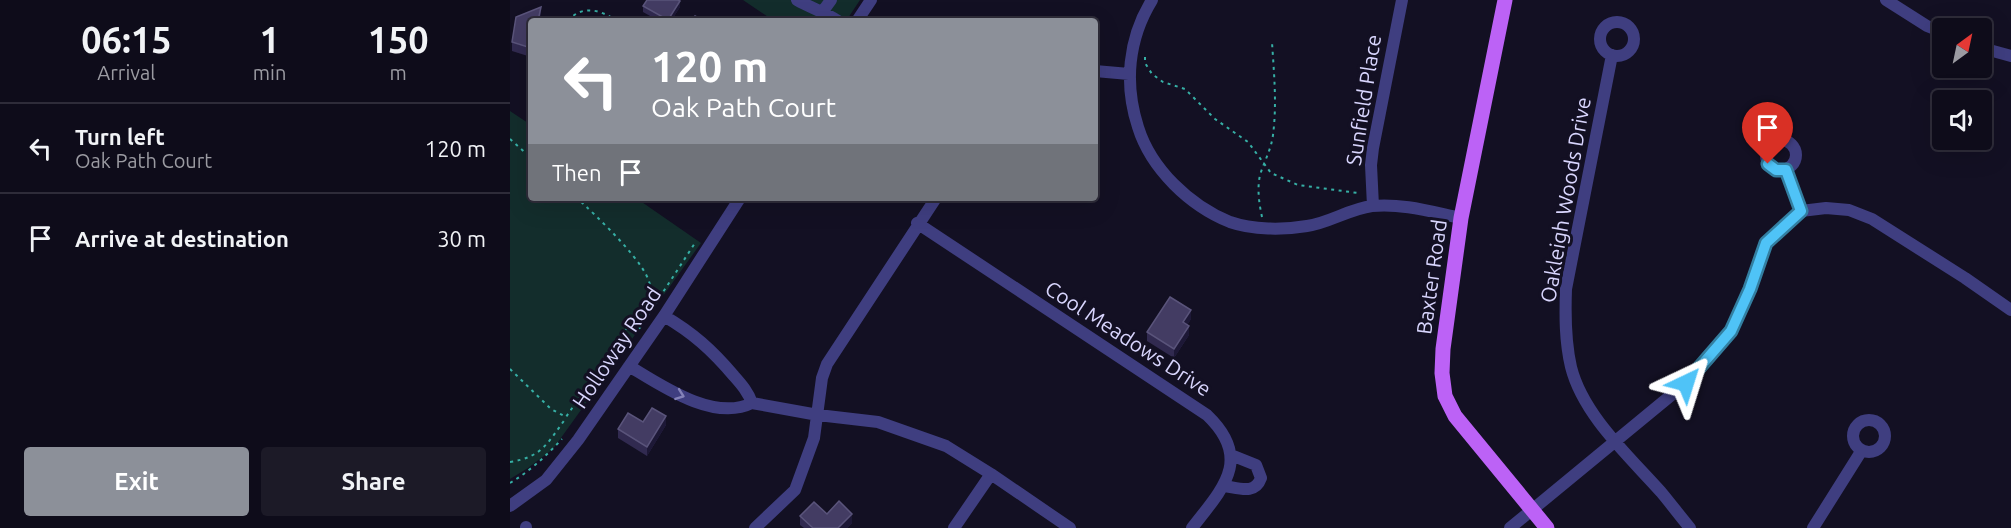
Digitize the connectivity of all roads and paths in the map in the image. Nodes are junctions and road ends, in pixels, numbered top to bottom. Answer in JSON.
{"nodes":[{"id":1,"x":797,"y":0,"type":"edge"},
{"id":2,"x":831,"y":0,"type":"edge"},
{"id":3,"x":871,"y":0,"type":"edge"},
{"id":4,"x":1152,"y":0,"type":"edge"},
{"id":5,"x":1402,"y":0,"type":"edge"},
{"id":6,"x":1505,"y":0,"type":"edge"},
{"id":7,"x":1886,"y":0,"type":"edge"},
{"id":8,"x":823,"y":11,"type":"junction"},
{"id":9,"x":572,"y":18,"type":"edge"},
{"id":10,"x":611,"y":18,"type":"edge"},
{"id":11,"x":834,"y":18,"type":"edge"},
{"id":12,"x":859,"y":18,"type":"edge"},
{"id":13,"x":1932,"y":28,"type":"edge"},
{"id":14,"x":1272,"y":42,"type":"dead end"},
{"id":15,"x":1145,"y":51,"type":"dead end"},
{"id":16,"x":1992,"y":51,"type":"edge"},
{"id":17,"x":1612,"y":55,"type":"dead end"},
{"id":18,"x":2011,"y":56,"type":"edge"},
{"id":19,"x":1098,"y":72,"type":"edge"},
{"id":20,"x":1129,"y":74,"type":"junction"},
{"id":21,"x":510,"y":139,"type":"edge"},
{"id":22,"x":528,"y":155,"type":"edge"},
{"id":23,"x":1265,"y":165,"type":"junction"},
{"id":24,"x":1786,"y":170,"type":"dead end"},
{"id":25,"x":1358,"y":193,"type":"dead end"},
{"id":26,"x":580,"y":201,"type":"edge"},
{"id":27,"x":738,"y":201,"type":"edge"},
{"id":28,"x":934,"y":201,"type":"edge"},
{"id":29,"x":1372,"y":206,"type":"junction"},
{"id":30,"x":1801,"y":211,"type":"junction"},
{"id":31,"x":1262,"y":217,"type":"dead end"},
{"id":32,"x":1461,"y":218,"type":"junction"},
{"id":33,"x":918,"y":223,"type":"junction"},
{"id":34,"x":699,"y":237,"type":"dead end"},
{"id":35,"x":2011,"y":310,"type":"edge"},
{"id":36,"x":664,"y":316,"type":"junction"},
{"id":37,"x":636,"y":333,"type":"dead end"},
{"id":38,"x":629,"y":366,"type":"junction"},
{"id":39,"x":510,"y":369,"type":"edge"},
{"id":40,"x":752,"y":403,"type":"junction"},
{"id":41,"x":818,"y":415,"type":"junction"},
{"id":42,"x":566,"y":417,"type":"junction"},
{"id":43,"x":567,"y":433,"type":"dead end"},
{"id":44,"x":1614,"y":442,"type":"junction"},
{"id":45,"x":1862,"y":450,"type":"dead end"},
{"id":46,"x":1231,"y":455,"type":"junction"},
{"id":47,"x":510,"y":462,"type":"edge"},
{"id":48,"x":990,"y":474,"type":"junction"},
{"id":49,"x":510,"y":483,"type":"edge"},
{"id":50,"x":1224,"y":486,"type":"junction"},
{"id":51,"x":510,"y":506,"type":"edge"},
{"id":52,"x":1533,"y":510,"type":"junction"},
{"id":53,"x":755,"y":528,"type":"edge"},
{"id":54,"x":954,"y":528,"type":"edge"},
{"id":55,"x":1070,"y":528,"type":"edge"},
{"id":56,"x":1192,"y":528,"type":"edge"},
{"id":57,"x":1510,"y":528,"type":"edge"},
{"id":58,"x":1547,"y":528,"type":"edge"},
{"id":59,"x":1690,"y":528,"type":"edge"},
{"id":60,"x":1813,"y":528,"type":"edge"}],
"edges":[{"from":1,"to":8,"type":"street"},
{"from":2,"to":8,"type":"street"},
{"from":3,"to":12,"type":"street"},
{"from":4,"to":20,"type":"street"},
{"from":5,"to":29,"type":"street","name":"Sunfield Place"},
{"from":6,"to":32,"type":"main road","name":"Baxter Road"},
{"from":7,"to":13,"type":"street"},
{"from":8,"to":11,"type":"street"},
{"from":9,"to":10,"type":"path"},
{"from":14,"to":23,"type":"path"},
{"from":15,"to":23,"type":"path"},
{"from":16,"to":18,"type":"street"},
{"from":17,"to":44,"type":"street","name":"Oakleigh Woods Drive"},
{"from":19,"to":20,"type":"street"},
{"from":20,"to":29,"type":"street"},
{"from":21,"to":22,"type":"path"},
{"from":23,"to":25,"type":"path"},
{"from":23,"to":31,"type":"path"},
{"from":24,"to":30,"type":"street"},
{"from":26,"to":42,"type":"path"},
{"from":27,"to":36,"type":"street","name":"Holloway Road"},
{"from":28,"to":33,"type":"street"},
{"from":29,"to":32,"type":"street"},
{"from":30,"to":35,"type":"street"},
{"from":30,"to":44,"type":"street"},
{"from":32,"to":52,"type":"main road","name":"Baxter Road"},
{"from":33,"to":41,"type":"street"},
{"from":33,"to":46,"type":"street","name":"Cool Meadows Drive"},
{"from":34,"to":37,"type":"path"},
{"from":36,"to":38,"type":"street","name":"Holloway Road"},
{"from":36,"to":40,"type":"street"},
{"from":38,"to":40,"type":"street","one_way":true},
{"from":38,"to":51,"type":"street","name":"Holloway Road"},
{"from":39,"to":42,"type":"path"},
{"from":40,"to":41,"type":"street"},
{"from":41,"to":48,"type":"street"},
{"from":41,"to":53,"type":"street"},
{"from":42,"to":47,"type":"path"},
{"from":43,"to":49,"type":"path"},
{"from":44,"to":52,"type":"street"},
{"from":44,"to":59,"type":"street","name":"Oakleigh Woods Drive"},
{"from":45,"to":60,"type":"street"},
{"from":46,"to":50,"type":"street"},
{"from":46,"to":50,"type":"street"},
{"from":48,"to":54,"type":"street"},
{"from":48,"to":55,"type":"street"},
{"from":50,"to":56,"type":"street"},
{"from":52,"to":57,"type":"street"},
{"from":52,"to":58,"type":"main road","name":"Baxter Road"}]}
